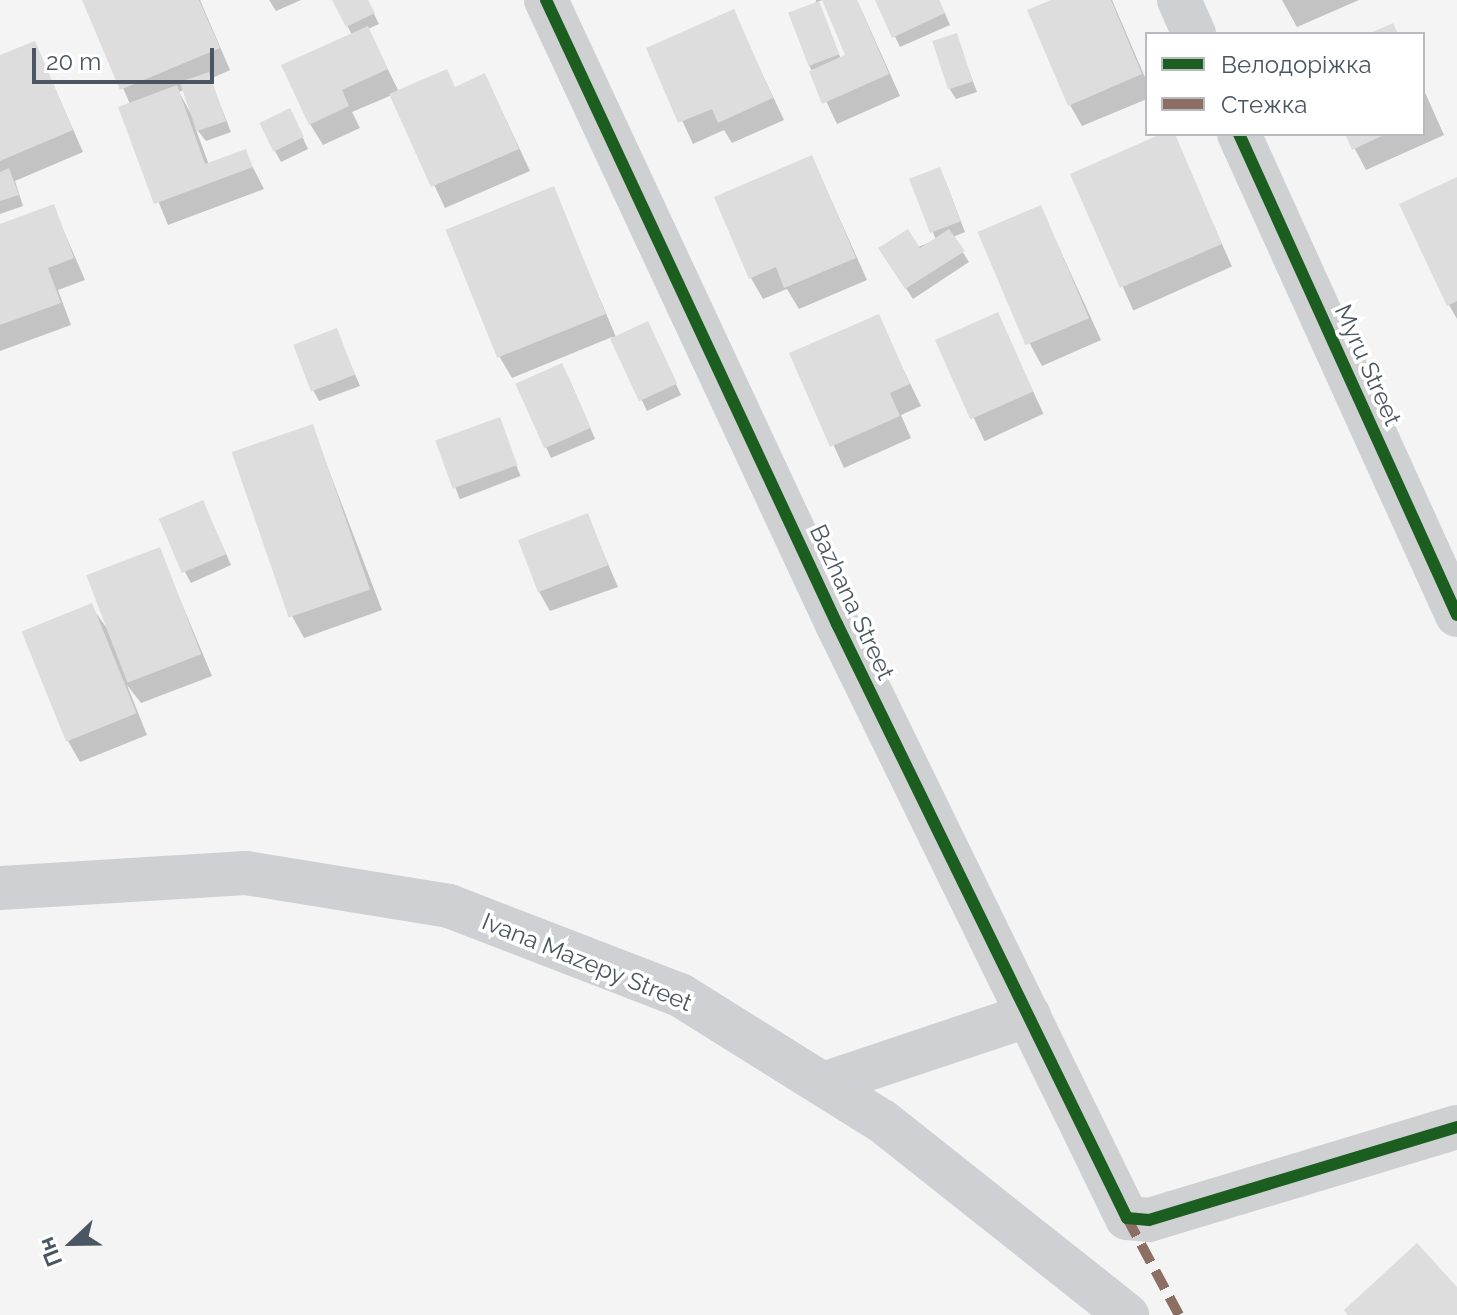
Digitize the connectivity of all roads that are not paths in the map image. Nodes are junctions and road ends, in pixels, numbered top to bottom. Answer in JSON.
{"nodes":[{"id":1,"x":546,"y":0,"type":"edge"},
{"id":2,"x":1179,"y":0,"type":"edge"},
{"id":3,"x":1193,"y":32,"type":"edge"},
{"id":4,"x":1240,"y":136,"type":"edge"},
{"id":5,"x":1457,"y":615,"type":"edge"},
{"id":6,"x":0,"y":888,"type":"edge"},
{"id":7,"x":1029,"y":1015,"type":"junction"},
{"id":8,"x":823,"y":1084,"type":"junction"},
{"id":9,"x":1457,"y":1127,"type":"edge"},
{"id":10,"x":1127,"y":1315,"type":"edge"}],
"edges":[{"from":1,"to":7,"type":"street","name":"Bazhana Street"},
{"from":2,"to":3,"type":"street"},
{"from":4,"to":5,"type":"street","name":"Myru Street"},
{"from":6,"to":8,"type":"main road","name":"Ivana Mazepy Street"},
{"from":7,"to":8,"type":"street"},
{"from":7,"to":9,"type":"street","name":"Bazhana Street"},
{"from":8,"to":10,"type":"main road","name":"Ivana Mazepy Street"}]}
